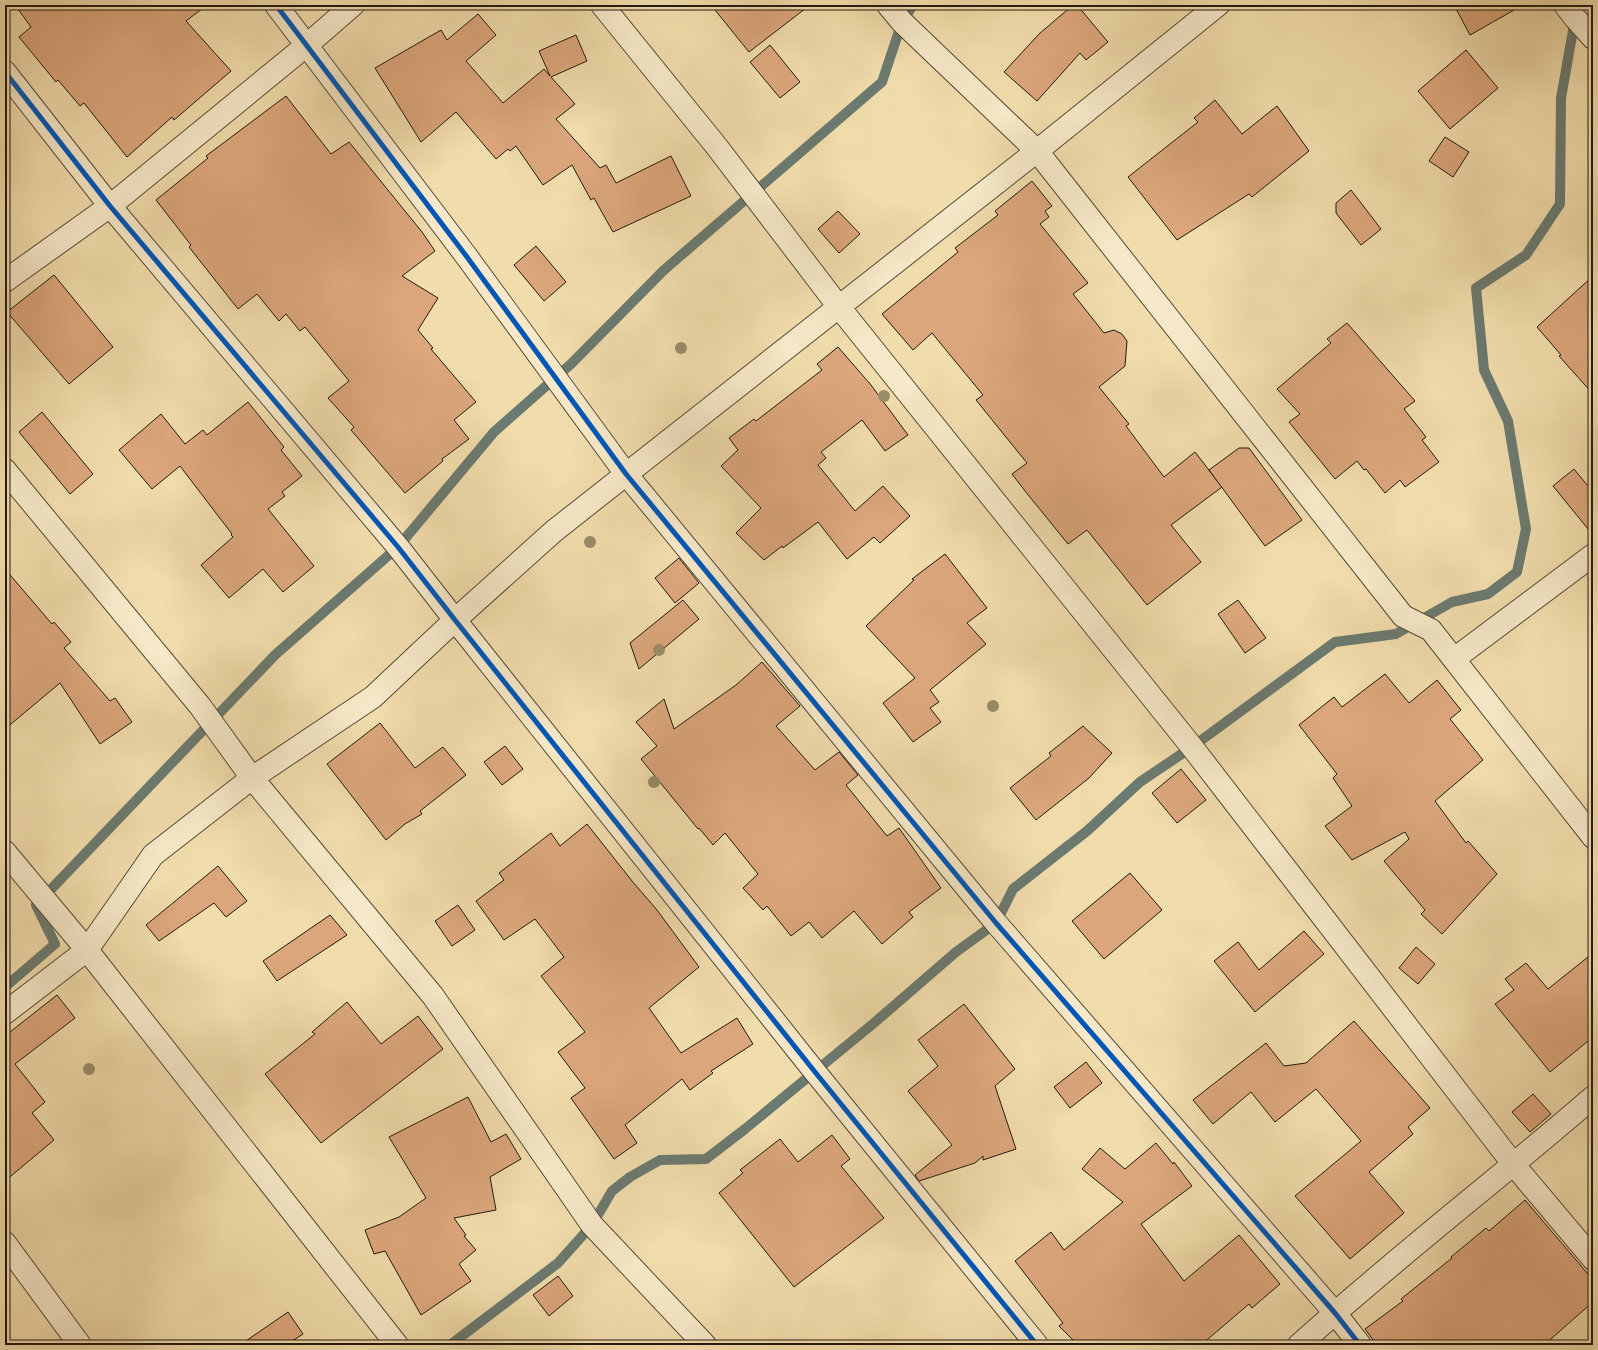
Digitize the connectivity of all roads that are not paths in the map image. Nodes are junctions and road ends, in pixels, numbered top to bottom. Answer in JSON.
{"nodes":[{"id":1,"x":276,"y":5,"type":"edge"},
{"id":2,"x":353,"y":5,"type":"edge"},
{"id":3,"x":602,"y":5,"type":"edge"},
{"id":4,"x":888,"y":5,"type":"edge"},
{"id":5,"x":1218,"y":5,"type":"edge"},
{"id":6,"x":1565,"y":5,"type":"edge"},
{"id":7,"x":1593,"y":38,"type":"edge"},
{"id":8,"x":307,"y":45,"type":"junction"},
{"id":9,"x":5,"y":72,"type":"edge"},
{"id":10,"x":1037,"y":151,"type":"junction"},
{"id":11,"x":110,"y":206,"type":"junction"},
{"id":12,"x":5,"y":281,"type":"edge"},
{"id":13,"x":839,"y":307,"type":"junction"},
{"id":14,"x":5,"y":470,"type":"edge"},
{"id":15,"x":626,"y":474,"type":"junction"},
{"id":16,"x":1593,"y":555,"type":"edge"},
{"id":17,"x":455,"y":620,"type":"junction"},
{"id":18,"x":1454,"y":660,"type":"junction"},
{"id":19,"x":252,"y":778,"type":"junction"},
{"id":20,"x":1593,"y":837,"type":"edge"},
{"id":21,"x":5,"y":852,"type":"edge"},
{"id":22,"x":87,"y":950,"type":"junction"},
{"id":23,"x":5,"y":1013,"type":"edge"},
{"id":24,"x":1593,"y":1097,"type":"edge"},
{"id":25,"x":1514,"y":1165,"type":"junction"},
{"id":26,"x":5,"y":1243,"type":"edge"},
{"id":27,"x":1593,"y":1259,"type":"edge"},
{"id":28,"x":1335,"y":1313,"type":"junction"},
{"id":29,"x":80,"y":1345,"type":"edge"},
{"id":30,"x":398,"y":1345,"type":"edge"},
{"id":31,"x":705,"y":1345,"type":"edge"},
{"id":32,"x":1037,"y":1345,"type":"edge"},
{"id":33,"x":1299,"y":1345,"type":"edge"},
{"id":34,"x":1360,"y":1345,"type":"edge"}],
"edges":[{"from":1,"to":8,"type":"street"},
{"from":2,"to":8,"type":"street"},
{"from":3,"to":13,"type":"street"},
{"from":4,"to":10,"type":"street"},
{"from":5,"to":10,"type":"street"},
{"from":6,"to":7,"type":"street"},
{"from":8,"to":11,"type":"street"},
{"from":8,"to":15,"type":"street"},
{"from":9,"to":11,"type":"street"},
{"from":10,"to":13,"type":"street"},
{"from":10,"to":18,"type":"street"},
{"from":11,"to":12,"type":"street"},
{"from":11,"to":17,"type":"street"},
{"from":13,"to":15,"type":"street"},
{"from":13,"to":25,"type":"street"},
{"from":14,"to":19,"type":"street"},
{"from":15,"to":17,"type":"street"},
{"from":15,"to":28,"type":"street"},
{"from":16,"to":18,"type":"street"},
{"from":17,"to":19,"type":"street"},
{"from":17,"to":32,"type":"street"},
{"from":18,"to":20,"type":"street"},
{"from":19,"to":22,"type":"street"},
{"from":19,"to":31,"type":"street"},
{"from":21,"to":22,"type":"street"},
{"from":22,"to":23,"type":"street"},
{"from":22,"to":30,"type":"street"},
{"from":24,"to":25,"type":"street"},
{"from":25,"to":27,"type":"street"},
{"from":25,"to":28,"type":"street"},
{"from":26,"to":29,"type":"street"},
{"from":28,"to":33,"type":"street"},
{"from":28,"to":34,"type":"street"}]}
